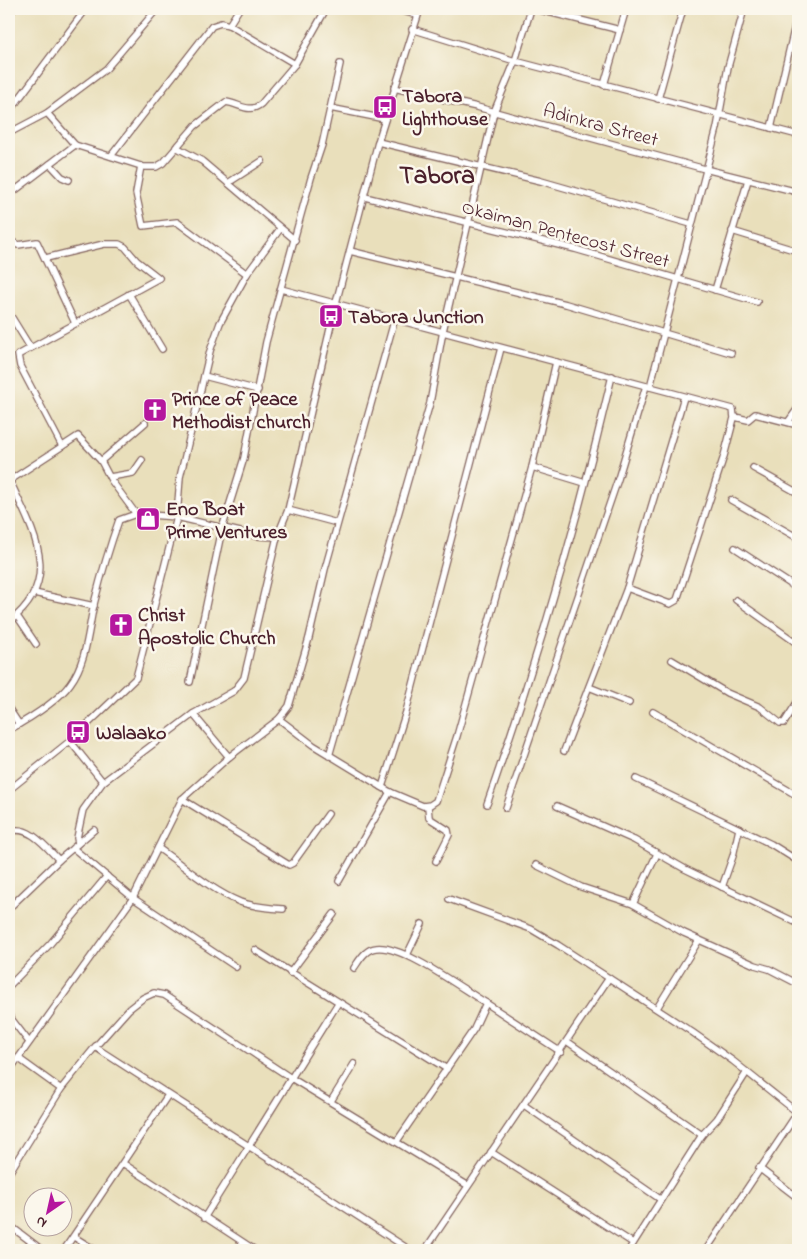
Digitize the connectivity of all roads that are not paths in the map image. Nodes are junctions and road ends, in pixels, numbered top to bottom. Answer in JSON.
{"nodes":[{"id":1,"x":13,"y":9,"type":"edge"},
{"id":2,"x":86,"y":9,"type":"edge"},
{"id":3,"x":157,"y":9,"type":"edge"},
{"id":4,"x":239,"y":9,"type":"edge"},
{"id":5,"x":326,"y":9,"type":"edge"},
{"id":6,"x":394,"y":9,"type":"edge"},
{"id":7,"x":531,"y":9,"type":"edge"},
{"id":8,"x":536,"y":9,"type":"edge"},
{"id":9,"x":626,"y":9,"type":"edge"},
{"id":10,"x":684,"y":9,"type":"edge"},
{"id":11,"x":744,"y":9,"type":"edge"},
{"id":12,"x":418,"y":12,"type":"edge"},
{"id":13,"x":798,"y":13,"type":"edge"},
{"id":14,"x":9,"y":15,"type":"edge"},
{"id":15,"x":229,"y":25,"type":"junction"},
{"id":16,"x":412,"y":29,"type":"junction"},
{"id":17,"x":620,"y":30,"type":"junction"},
{"id":18,"x":515,"y":61,"type":"junction"},
{"id":19,"x":295,"y":64,"type":"junction"},
{"id":20,"x":340,"y":64,"type":"dead end"},
{"id":21,"x":604,"y":85,"type":"junction"},
{"id":22,"x":394,"y":88,"type":"junction"},
{"id":23,"x":658,"y":98,"type":"junction"},
{"id":24,"x":330,"y":108,"type":"junction"},
{"id":25,"x":9,"y":112,"type":"edge"},
{"id":26,"x":494,"y":112,"type":"junction"},
{"id":27,"x":47,"y":113,"type":"junction"},
{"id":28,"x":718,"y":113,"type":"junction"},
{"id":29,"x":385,"y":119,"type":"junction"},
{"id":30,"x":771,"y":128,"type":"junction"},
{"id":31,"x":9,"y":133,"type":"edge"},
{"id":32,"x":798,"y":135,"type":"edge"},
{"id":33,"x":378,"y":142,"type":"junction"},
{"id":34,"x":75,"y":145,"type":"junction"},
{"id":35,"x":176,"y":147,"type":"junction"},
{"id":36,"x":111,"y":156,"type":"junction"},
{"id":37,"x":262,"y":161,"type":"dead end"},
{"id":38,"x":50,"y":164,"type":"junction"},
{"id":39,"x":140,"y":166,"type":"junction"},
{"id":40,"x":481,"y":167,"type":"junction"},
{"id":41,"x":705,"y":169,"type":"junction"},
{"id":42,"x":69,"y":180,"type":"dead end"},
{"id":43,"x":748,"y":180,"type":"junction"},
{"id":44,"x":228,"y":183,"type":"junction"},
{"id":45,"x":798,"y":192,"type":"edge"},
{"id":46,"x":9,"y":195,"type":"edge"},
{"id":47,"x":365,"y":197,"type":"junction"},
{"id":48,"x":467,"y":224,"type":"junction"},
{"id":49,"x":691,"y":224,"type":"junction"},
{"id":50,"x":280,"y":229,"type":"junction"},
{"id":51,"x":732,"y":231,"type":"junction"},
{"id":52,"x":9,"y":240,"type":"edge"},
{"id":53,"x":295,"y":240,"type":"junction"},
{"id":54,"x":794,"y":250,"type":"dead end"},
{"id":55,"x":350,"y":251,"type":"junction"},
{"id":56,"x":46,"y":258,"type":"junction"},
{"id":57,"x":247,"y":274,"type":"junction"},
{"id":58,"x":455,"y":278,"type":"junction"},
{"id":59,"x":677,"y":279,"type":"junction"},
{"id":60,"x":282,"y":289,"type":"junction"},
{"id":61,"x":715,"y":290,"type":"junction"},
{"id":62,"x":129,"y":294,"type":"junction"},
{"id":63,"x":757,"y":302,"type":"dead end"},
{"id":64,"x":336,"y":303,"type":"junction"},
{"id":65,"x":9,"y":313,"type":"edge"},
{"id":66,"x":395,"y":318,"type":"junction"},
{"id":67,"x":75,"y":324,"type":"junction"},
{"id":68,"x":443,"y":331,"type":"junction"},
{"id":69,"x":664,"y":332,"type":"junction"},
{"id":70,"x":30,"y":347,"type":"junction"},
{"id":71,"x":501,"y":348,"type":"junction"},
{"id":72,"x":162,"y":349,"type":"dead end"},
{"id":73,"x":731,"y":353,"type":"dead end"},
{"id":74,"x":556,"y":362,"type":"junction"},
{"id":75,"x":204,"y":376,"type":"junction"},
{"id":76,"x":612,"y":376,"type":"junction"},
{"id":77,"x":648,"y":386,"type":"junction"},
{"id":78,"x":258,"y":390,"type":"junction"},
{"id":79,"x":684,"y":397,"type":"junction"},
{"id":80,"x":798,"y":408,"type":"edge"},
{"id":81,"x":736,"y":417,"type":"junction"},
{"id":82,"x":788,"y":422,"type":"junction"},
{"id":83,"x":145,"y":424,"type":"dead end"},
{"id":84,"x":798,"y":425,"type":"edge"},
{"id":85,"x":62,"y":446,"type":"junction"},
{"id":86,"x":142,"y":460,"type":"dead end"},
{"id":87,"x":101,"y":461,"type":"junction"},
{"id":88,"x":532,"y":467,"type":"junction"},
{"id":89,"x":753,"y":468,"type":"dead end"},
{"id":90,"x":110,"y":477,"type":"junction"},
{"id":91,"x":9,"y":480,"type":"edge"},
{"id":92,"x":585,"y":483,"type":"junction"},
{"id":93,"x":798,"y":493,"type":"edge"},
{"id":94,"x":731,"y":500,"type":"dead end"},
{"id":95,"x":288,"y":510,"type":"junction"},
{"id":96,"x":136,"y":514,"type":"junction"},
{"id":97,"x":177,"y":517,"type":"junction"},
{"id":98,"x":337,"y":523,"type":"junction"},
{"id":99,"x":222,"y":529,"type":"junction"},
{"id":100,"x":277,"y":538,"type":"junction"},
{"id":101,"x":798,"y":538,"type":"edge"},
{"id":102,"x":735,"y":548,"type":"dead end"},
{"id":103,"x":627,"y":588,"type":"junction"},
{"id":104,"x":798,"y":589,"type":"edge"},
{"id":105,"x":34,"y":593,"type":"junction"},
{"id":106,"x":736,"y":600,"type":"dead end"},
{"id":107,"x":94,"y":606,"type":"junction"},
{"id":108,"x":17,"y":616,"type":"junction"},
{"id":109,"x":9,"y":622,"type":"edge"},
{"id":110,"x":36,"y":644,"type":"dead end"},
{"id":111,"x":798,"y":644,"type":"edge"},
{"id":112,"x":672,"y":660,"type":"dead end"},
{"id":113,"x":190,"y":682,"type":"dead end"},
{"id":114,"x":588,"y":687,"type":"junction"},
{"id":115,"x":798,"y":702,"type":"edge"},
{"id":116,"x":629,"y":703,"type":"dead end"},
{"id":117,"x":9,"y":708,"type":"edge"},
{"id":118,"x":653,"y":712,"type":"dead end"},
{"id":119,"x":192,"y":714,"type":"junction"},
{"id":120,"x":279,"y":719,"type":"junction"},
{"id":121,"x":19,"y":724,"type":"junction"},
{"id":122,"x":9,"y":730,"type":"edge"},
{"id":123,"x":70,"y":741,"type":"junction"},
{"id":124,"x":564,"y":751,"type":"dead end"},
{"id":125,"x":329,"y":756,"type":"junction"},
{"id":126,"x":229,"y":757,"type":"junction"},
{"id":127,"x":636,"y":779,"type":"dead end"},
{"id":128,"x":103,"y":782,"type":"junction"},
{"id":129,"x":382,"y":787,"type":"junction"},
{"id":130,"x":9,"y":790,"type":"edge"},
{"id":131,"x":390,"y":792,"type":"junction"},
{"id":132,"x":798,"y":796,"type":"edge"},
{"id":133,"x":182,"y":799,"type":"junction"},
{"id":134,"x":487,"y":804,"type":"dead end"},
{"id":135,"x":428,"y":806,"type":"junction"},
{"id":136,"x":557,"y":806,"type":"dead end"},
{"id":137,"x":506,"y":808,"type":"dead end"},
{"id":138,"x":328,"y":814,"type":"dead end"},
{"id":139,"x":739,"y":829,"type":"junction"},
{"id":140,"x":94,"y":830,"type":"dead end"},
{"id":141,"x":9,"y":832,"type":"edge"},
{"id":142,"x":78,"y":843,"type":"junction"},
{"id":143,"x":73,"y":848,"type":"junction"},
{"id":144,"x":158,"y":848,"type":"junction"},
{"id":145,"x":798,"y":851,"type":"edge"},
{"id":146,"x":657,"y":854,"type":"junction"},
{"id":147,"x":796,"y":859,"type":"edge"},
{"id":148,"x":59,"y":860,"type":"junction"},
{"id":149,"x":436,"y":861,"type":"dead end"},
{"id":150,"x":536,"y":865,"type":"dead end"},
{"id":151,"x":107,"y":876,"type":"junction"},
{"id":152,"x":339,"y":881,"type":"dead end"},
{"id":153,"x":722,"y":887,"type":"junction"},
{"id":154,"x":133,"y":898,"type":"junction"},
{"id":155,"x":449,"y":899,"type":"dead end"},
{"id":156,"x":633,"y":904,"type":"junction"},
{"id":157,"x":9,"y":908,"type":"edge"},
{"id":158,"x":283,"y":909,"type":"dead end"},
{"id":159,"x":334,"y":914,"type":"dead end"},
{"id":160,"x":795,"y":922,"type":"dead end"},
{"id":161,"x":422,"y":924,"type":"dead end"},
{"id":162,"x":699,"y":940,"type":"junction"},
{"id":163,"x":255,"y":950,"type":"dead end"},
{"id":164,"x":407,"y":955,"type":"junction"},
{"id":165,"x":236,"y":967,"type":"dead end"},
{"id":166,"x":354,"y":968,"type":"dead end"},
{"id":167,"x":290,"y":973,"type":"junction"},
{"id":168,"x":609,"y":978,"type":"junction"},
{"id":169,"x":798,"y":984,"type":"edge"},
{"id":170,"x":9,"y":986,"type":"edge"},
{"id":171,"x":338,"y":1003,"type":"junction"},
{"id":172,"x":486,"y":1003,"type":"junction"},
{"id":173,"x":656,"y":1008,"type":"junction"},
{"id":174,"x":9,"y":1016,"type":"edge"},
{"id":175,"x":30,"y":1042,"type":"junction"},
{"id":176,"x":568,"y":1042,"type":"junction"},
{"id":177,"x":95,"y":1046,"type":"junction"},
{"id":178,"x":561,"y":1052,"type":"junction"},
{"id":179,"x":18,"y":1058,"type":"junction"},
{"id":180,"x":354,"y":1064,"type":"dead end"},
{"id":181,"x":447,"y":1069,"type":"junction"},
{"id":182,"x":9,"y":1071,"type":"edge"},
{"id":183,"x":747,"y":1072,"type":"junction"},
{"id":184,"x":291,"y":1078,"type":"junction"},
{"id":185,"x":61,"y":1089,"type":"junction"},
{"id":186,"x":168,"y":1095,"type":"junction"},
{"id":187,"x":331,"y":1102,"type":"junction"},
{"id":188,"x":524,"y":1105,"type":"junction"},
{"id":189,"x":798,"y":1112,"type":"edge"},
{"id":190,"x":702,"y":1135,"type":"junction"},
{"id":191,"x":398,"y":1141,"type":"junction"},
{"id":192,"x":249,"y":1147,"type":"junction"},
{"id":193,"x":491,"y":1152,"type":"junction"},
{"id":194,"x":124,"y":1164,"type":"junction"},
{"id":195,"x":759,"y":1168,"type":"junction"},
{"id":196,"x":9,"y":1173,"type":"edge"},
{"id":197,"x":467,"y":1185,"type":"junction"},
{"id":198,"x":798,"y":1198,"type":"edge"},
{"id":199,"x":660,"y":1199,"type":"junction"},
{"id":200,"x":204,"y":1218,"type":"junction"},
{"id":201,"x":9,"y":1225,"type":"edge"},
{"id":202,"x":74,"y":1237,"type":"junction"},
{"id":203,"x":633,"y":1243,"type":"junction"},
{"id":204,"x":42,"y":1250,"type":"edge"},
{"id":205,"x":64,"y":1250,"type":"edge"},
{"id":206,"x":95,"y":1250,"type":"edge"},
{"id":207,"x":255,"y":1250,"type":"edge"},
{"id":208,"x":410,"y":1250,"type":"edge"},
{"id":209,"x":425,"y":1250,"type":"edge"},
{"id":210,"x":629,"y":1250,"type":"edge"},
{"id":211,"x":706,"y":1250,"type":"edge"}],
"edges":[{"from":1,"to":14,"type":"street"},
{"from":2,"to":25,"type":"street"},
{"from":3,"to":27,"type":"street"},
{"from":4,"to":15,"type":"street"},
{"from":5,"to":19,"type":"street"},
{"from":6,"to":12,"type":"street"},
{"from":7,"to":18,"type":"street"},
{"from":8,"to":17,"type":"street"},
{"from":9,"to":17,"type":"street"},
{"from":10,"to":23,"type":"street"},
{"from":11,"to":28,"type":"street"},
{"from":12,"to":16,"type":"street"},
{"from":13,"to":30,"type":"street"},
{"from":15,"to":19,"type":"street"},
{"from":15,"to":36,"type":"street"},
{"from":16,"to":18,"type":"street"},
{"from":16,"to":22,"type":"street"},
{"from":17,"to":21,"type":"street"},
{"from":18,"to":21,"type":"street"},
{"from":18,"to":26,"type":"street"},
{"from":19,"to":35,"type":"street"},
{"from":20,"to":24,"type":"street"},
{"from":21,"to":23,"type":"street"},
{"from":22,"to":26,"type":"street","name":"Adinkra Street"},
{"from":22,"to":29,"type":"street"},
{"from":23,"to":28,"type":"street"},
{"from":24,"to":29,"type":"street"},
{"from":24,"to":53,"type":"street"},
{"from":26,"to":40,"type":"street"},
{"from":26,"to":41,"type":"street","name":"Adinkra Street"},
{"from":27,"to":31,"type":"street"},
{"from":27,"to":34,"type":"street"},
{"from":28,"to":30,"type":"street"},
{"from":28,"to":41,"type":"street"},
{"from":29,"to":33,"type":"street"},
{"from":30,"to":32,"type":"street"},
{"from":33,"to":40,"type":"street"},
{"from":33,"to":47,"type":"street"},
{"from":34,"to":36,"type":"street"},
{"from":34,"to":38,"type":"street"},
{"from":35,"to":39,"type":"street"},
{"from":35,"to":44,"type":"street"},
{"from":36,"to":39,"type":"street"},
{"from":37,"to":44,"type":"street"},
{"from":38,"to":42,"type":"street"},
{"from":38,"to":46,"type":"street"},
{"from":39,"to":57,"type":"street"},
{"from":40,"to":48,"type":"street"},
{"from":40,"to":49,"type":"street"},
{"from":41,"to":43,"type":"street","name":"Adinkra Street"},
{"from":41,"to":49,"type":"street"},
{"from":43,"to":45,"type":"street","name":"Adinkra Street"},
{"from":43,"to":51,"type":"street"},
{"from":44,"to":50,"type":"street"},
{"from":47,"to":48,"type":"street","name":"Okaiman Pentecost Street"},
{"from":47,"to":55,"type":"street"},
{"from":48,"to":58,"type":"street"},
{"from":48,"to":59,"type":"street","name":"Okaiman Pentecost Street"},
{"from":49,"to":59,"type":"street"},
{"from":50,"to":53,"type":"street"},
{"from":50,"to":57,"type":"street"},
{"from":51,"to":54,"type":"street"},
{"from":51,"to":61,"type":"street"},
{"from":52,"to":56,"type":"street"},
{"from":53,"to":60,"type":"street"},
{"from":55,"to":58,"type":"street"},
{"from":55,"to":64,"type":"street"},
{"from":56,"to":62,"type":"street"},
{"from":56,"to":67,"type":"street"},
{"from":57,"to":75,"type":"street"},
{"from":58,"to":68,"type":"street"},
{"from":58,"to":69,"type":"street"},
{"from":59,"to":61,"type":"street","name":"Okaiman Pentecost Street"},
{"from":59,"to":69,"type":"street"},
{"from":60,"to":64,"type":"street"},
{"from":60,"to":78,"type":"street"},
{"from":61,"to":63,"type":"street","name":"Okaiman Pentecost Street"},
{"from":62,"to":67,"type":"street"},
{"from":62,"to":72,"type":"street"},
{"from":64,"to":66,"type":"street"},
{"from":64,"to":95,"type":"street"},
{"from":65,"to":70,"type":"street"},
{"from":66,"to":68,"type":"street"},
{"from":66,"to":98,"type":"street"},
{"from":67,"to":70,"type":"street"},
{"from":68,"to":71,"type":"street"},
{"from":68,"to":125,"type":"street"},
{"from":69,"to":73,"type":"street"},
{"from":69,"to":77,"type":"street"},
{"from":70,"to":85,"type":"street"},
{"from":71,"to":74,"type":"street"},
{"from":71,"to":129,"type":"street"},
{"from":74,"to":76,"type":"street"},
{"from":74,"to":88,"type":"street"},
{"from":75,"to":78,"type":"street"},
{"from":75,"to":97,"type":"street"},
{"from":76,"to":77,"type":"street"},
{"from":76,"to":92,"type":"street"},
{"from":77,"to":79,"type":"street"},
{"from":77,"to":137,"type":"street"},
{"from":78,"to":99,"type":"street"},
{"from":79,"to":81,"type":"street"},
{"from":79,"to":103,"type":"street"},
{"from":80,"to":82,"type":"street"},
{"from":81,"to":82,"type":"street"},
{"from":81,"to":103,"type":"street"},
{"from":82,"to":84,"type":"street"},
{"from":83,"to":87,"type":"street"},
{"from":85,"to":87,"type":"street"},
{"from":85,"to":91,"type":"street"},
{"from":86,"to":90,"type":"street"},
{"from":87,"to":90,"type":"street"},
{"from":88,"to":92,"type":"street"},
{"from":88,"to":135,"type":"street"},
{"from":89,"to":93,"type":"street"},
{"from":90,"to":96,"type":"street"},
{"from":91,"to":105,"type":"street"},
{"from":92,"to":134,"type":"street"},
{"from":94,"to":101,"type":"street"},
{"from":95,"to":98,"type":"street"},
{"from":95,"to":100,"type":"street"},
{"from":96,"to":97,"type":"street"},
{"from":96,"to":107,"type":"street"},
{"from":97,"to":99,"type":"street"},
{"from":97,"to":123,"type":"street"},
{"from":98,"to":120,"type":"street"},
{"from":99,"to":100,"type":"street"},
{"from":99,"to":113,"type":"street"},
{"from":100,"to":119,"type":"street"},
{"from":102,"to":104,"type":"street"},
{"from":103,"to":114,"type":"street"},
{"from":105,"to":107,"type":"street"},
{"from":105,"to":108,"type":"street"},
{"from":106,"to":111,"type":"street"},
{"from":107,"to":121,"type":"street"},
{"from":108,"to":109,"type":"street"},
{"from":108,"to":110,"type":"street"},
{"from":112,"to":115,"type":"street"},
{"from":114,"to":116,"type":"street"},
{"from":114,"to":124,"type":"street"},
{"from":117,"to":121,"type":"street"},
{"from":118,"to":132,"type":"street"},
{"from":119,"to":126,"type":"street"},
{"from":119,"to":128,"type":"street"},
{"from":120,"to":125,"type":"street"},
{"from":120,"to":126,"type":"street"},
{"from":121,"to":122,"type":"street"},
{"from":123,"to":128,"type":"street"},
{"from":123,"to":130,"type":"street"},
{"from":125,"to":129,"type":"street"},
{"from":126,"to":133,"type":"street"},
{"from":127,"to":139,"type":"street"},
{"from":128,"to":142,"type":"street"},
{"from":129,"to":131,"type":"street"},
{"from":131,"to":135,"type":"street"},
{"from":131,"to":152,"type":"street"},
{"from":133,"to":138,"type":"street"},
{"from":133,"to":144,"type":"street"},
{"from":135,"to":149,"type":"street"},
{"from":136,"to":146,"type":"street"},
{"from":139,"to":147,"type":"street"},
{"from":139,"to":153,"type":"street"},
{"from":140,"to":142,"type":"street"},
{"from":141,"to":148,"type":"street"},
{"from":142,"to":143,"type":"street"},
{"from":143,"to":148,"type":"street"},
{"from":143,"to":151,"type":"street"},
{"from":144,"to":154,"type":"street"},
{"from":144,"to":158,"type":"street"},
{"from":145,"to":147,"type":"street"},
{"from":146,"to":153,"type":"street"},
{"from":146,"to":156,"type":"street"},
{"from":148,"to":157,"type":"street"},
{"from":150,"to":156,"type":"street"},
{"from":151,"to":154,"type":"street"},
{"from":151,"to":170,"type":"street"},
{"from":153,"to":160,"type":"street"},
{"from":154,"to":165,"type":"street"},
{"from":154,"to":175,"type":"street"},
{"from":155,"to":168,"type":"street"},
{"from":156,"to":162,"type":"street"},
{"from":159,"to":167,"type":"street"},
{"from":161,"to":164,"type":"street"},
{"from":162,"to":169,"type":"street"},
{"from":162,"to":173,"type":"street"},
{"from":163,"to":167,"type":"street"},
{"from":164,"to":166,"type":"street"},
{"from":164,"to":172,"type":"street"},
{"from":167,"to":171,"type":"street"},
{"from":168,"to":173,"type":"street"},
{"from":168,"to":176,"type":"street"},
{"from":171,"to":181,"type":"street"},
{"from":171,"to":184,"type":"street"},
{"from":172,"to":178,"type":"street"},
{"from":172,"to":181,"type":"street"},
{"from":173,"to":183,"type":"street"},
{"from":174,"to":175,"type":"street"},
{"from":175,"to":179,"type":"street"},
{"from":176,"to":178,"type":"street"},
{"from":176,"to":190,"type":"street"},
{"from":177,"to":184,"type":"street"},
{"from":177,"to":185,"type":"street"},
{"from":177,"to":186,"type":"street"},
{"from":178,"to":188,"type":"street"},
{"from":179,"to":182,"type":"street"},
{"from":179,"to":185,"type":"street"},
{"from":180,"to":187,"type":"street"},
{"from":181,"to":191,"type":"street"},
{"from":183,"to":189,"type":"street"},
{"from":183,"to":190,"type":"street"},
{"from":184,"to":187,"type":"street"},
{"from":184,"to":192,"type":"street"},
{"from":185,"to":196,"type":"street"},
{"from":186,"to":192,"type":"street"},
{"from":186,"to":194,"type":"street"},
{"from":187,"to":191,"type":"street"},
{"from":188,"to":193,"type":"street"},
{"from":188,"to":199,"type":"street"},
{"from":189,"to":195,"type":"street"},
{"from":190,"to":199,"type":"street"},
{"from":191,"to":197,"type":"street"},
{"from":192,"to":200,"type":"street"},
{"from":192,"to":208,"type":"street"},
{"from":193,"to":197,"type":"street"},
{"from":193,"to":203,"type":"street"},
{"from":194,"to":200,"type":"street"},
{"from":194,"to":202,"type":"street"},
{"from":195,"to":198,"type":"street"},
{"from":195,"to":211,"type":"street"},
{"from":197,"to":209,"type":"street"},
{"from":199,"to":203,"type":"street"},
{"from":200,"to":207,"type":"street"},
{"from":201,"to":204,"type":"street"},
{"from":202,"to":205,"type":"street"},
{"from":202,"to":206,"type":"street"},
{"from":203,"to":210,"type":"street"}]}
